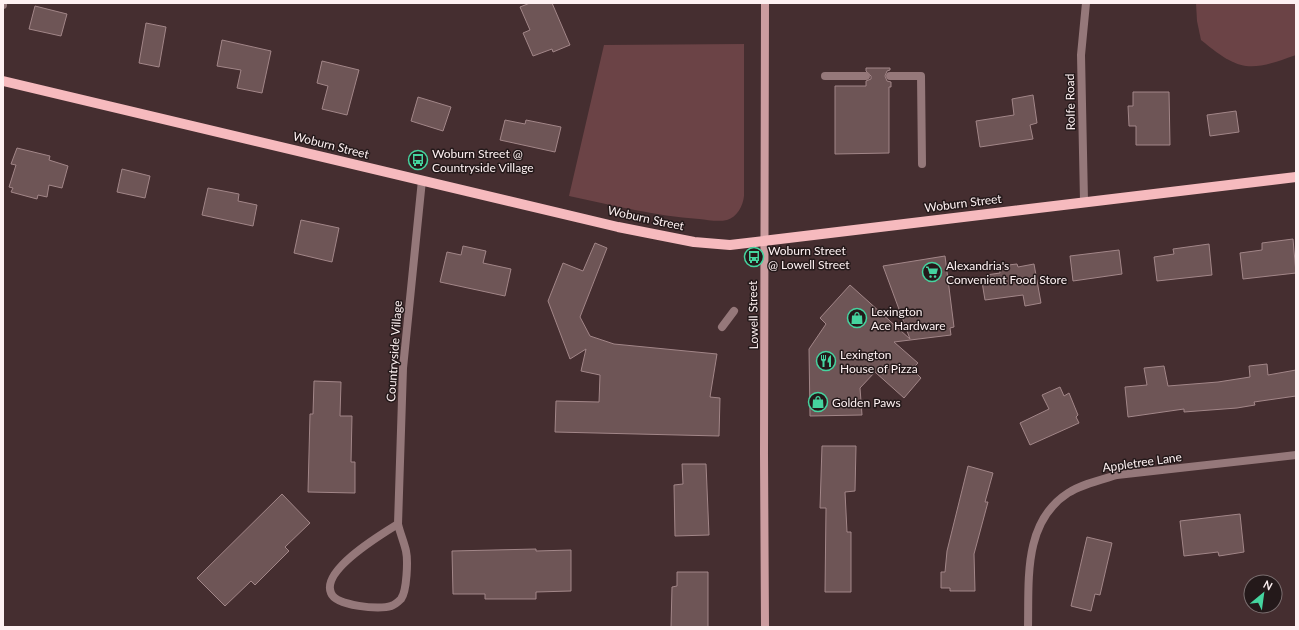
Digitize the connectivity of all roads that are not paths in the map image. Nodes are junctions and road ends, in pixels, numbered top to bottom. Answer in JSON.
{"nodes":[{"id":1,"x":765,"y":3,"type":"edge"},
{"id":2,"x":1086,"y":3,"type":"edge"},
{"id":3,"x":825,"y":76,"type":"dead end"},
{"id":4,"x":866,"y":76,"type":"dead end"},
{"id":5,"x":890,"y":76,"type":"dead end"},
{"id":6,"x":3,"y":81,"type":"edge"},
{"id":7,"x":922,"y":164,"type":"dead end"},
{"id":8,"x":1296,"y":177,"type":"edge"},
{"id":9,"x":422,"y":180,"type":"junction"},
{"id":10,"x":1084,"y":201,"type":"junction"},
{"id":11,"x":765,"y":242,"type":"junction"},
{"id":12,"x":734,"y":312,"type":"dead end"},
{"id":13,"x":722,"y":327,"type":"dead end"},
{"id":14,"x":1296,"y":455,"type":"edge"},
{"id":15,"x":398,"y":524,"type":"junction"},
{"id":16,"x":765,"y":627,"type":"edge"},
{"id":17,"x":1028,"y":627,"type":"edge"}],
"edges":[{"from":1,"to":11,"type":"main road","name":"Lowell Street"},
{"from":2,"to":10,"type":"street","name":"Rolfe Road"},
{"from":3,"to":4,"type":"street"},
{"from":5,"to":7,"type":"street"},
{"from":6,"to":9,"type":"main road","name":"Woburn Street"},
{"from":8,"to":10,"type":"main road","name":"Woburn Street"},
{"from":9,"to":11,"type":"main road","name":"Woburn Street"},
{"from":9,"to":15,"type":"street","name":"Countryside Village"},
{"from":10,"to":11,"type":"main road","name":"Woburn Street"},
{"from":11,"to":16,"type":"main road","name":"Lowell Street"},
{"from":12,"to":13,"type":"street"},
{"from":14,"to":17,"type":"street","name":"Appletree Lane"},
{"from":15,"to":15,"type":"street","name":"Countryside Village"}]}
